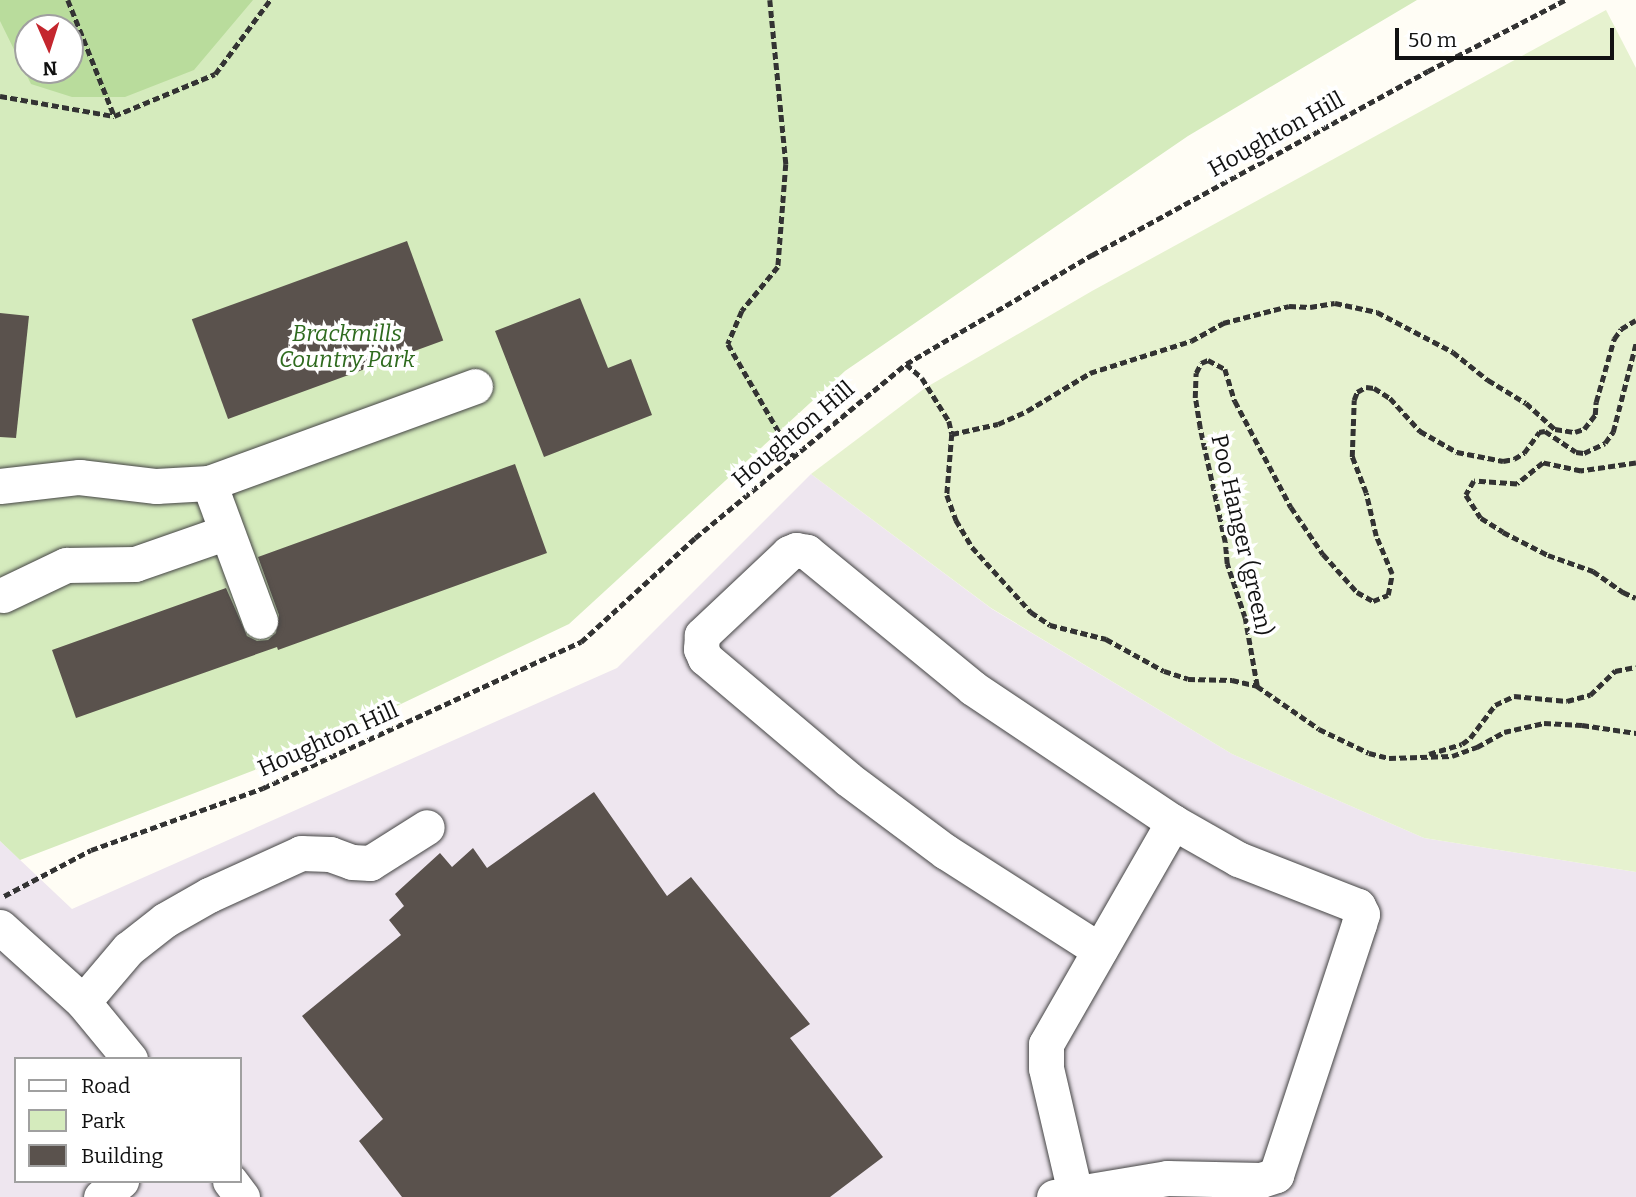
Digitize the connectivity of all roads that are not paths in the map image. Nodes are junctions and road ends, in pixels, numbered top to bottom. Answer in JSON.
{"nodes":[{"id":1,"x":475,"y":386,"type":"dead end"},
{"id":2,"x":209,"y":483,"type":"junction"},
{"id":3,"x":0,"y":486,"type":"edge"},
{"id":4,"x":228,"y":533,"type":"junction"},
{"id":5,"x":3,"y":595,"type":"dead end"},
{"id":6,"x":260,"y":621,"type":"dead end"},
{"id":7,"x":1172,"y":821,"type":"junction"},
{"id":8,"x":427,"y":827,"type":"dead end"},
{"id":9,"x":0,"y":927,"type":"edge"},
{"id":10,"x":1099,"y":950,"type":"junction"},
{"id":11,"x":83,"y":1002,"type":"junction"},
{"id":12,"x":128,"y":1057,"type":"edge"},
{"id":13,"x":118,"y":1183,"type":"edge"},
{"id":14,"x":1068,"y":1195,"type":"edge"},
{"id":15,"x":101,"y":1197,"type":"edge"}],
"edges":[{"from":1,"to":2,"type":"street"},
{"from":2,"to":3,"type":"street"},
{"from":2,"to":4,"type":"street"},
{"from":4,"to":5,"type":"street"},
{"from":4,"to":6,"type":"street"},
{"from":7,"to":10,"type":"street"},
{"from":7,"to":10,"type":"street"},
{"from":7,"to":14,"type":"street"},
{"from":8,"to":11,"type":"street"},
{"from":9,"to":11,"type":"street"},
{"from":10,"to":14,"type":"street"},
{"from":11,"to":12,"type":"street"},
{"from":13,"to":15,"type":"street"}]}
